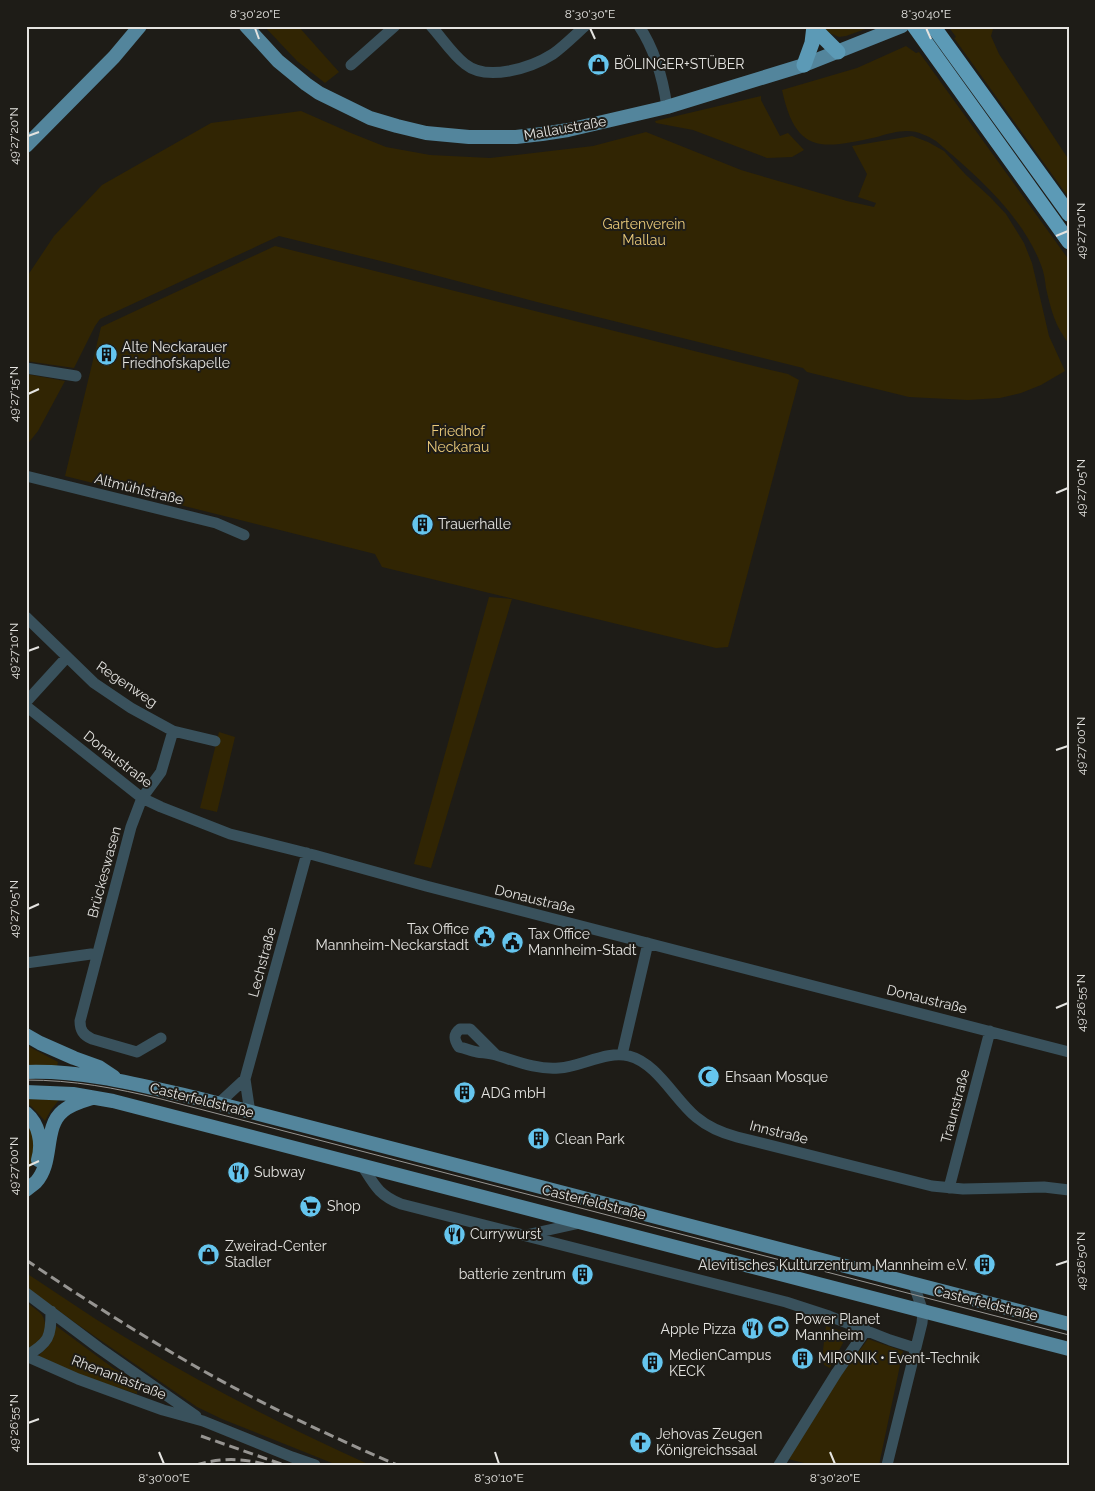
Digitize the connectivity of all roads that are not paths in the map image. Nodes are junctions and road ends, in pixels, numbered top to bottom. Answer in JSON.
{"nodes":[{"id":1,"x":246,"y":26,"type":"edge"},
{"id":2,"x":395,"y":26,"type":"edge"},
{"id":3,"x":431,"y":26,"type":"edge"},
{"id":4,"x":585,"y":26,"type":"edge"},
{"id":5,"x":639,"y":26,"type":"edge"},
{"id":6,"x":902,"y":26,"type":"edge"},
{"id":7,"x":138,"y":27,"type":"edge"},
{"id":8,"x":814,"y":27,"type":"edge"},
{"id":9,"x":935,"y":28,"type":"edge"},
{"id":10,"x":918,"y":32,"type":"edge"},
{"id":11,"x":838,"y":52,"type":"junction"},
{"id":12,"x":351,"y":65,"type":"dead end"},
{"id":13,"x":804,"y":66,"type":"junction"},
{"id":14,"x":668,"y":107,"type":"junction"},
{"id":15,"x":26,"y":146,"type":"edge"},
{"id":16,"x":1069,"y":214,"type":"edge"},
{"id":17,"x":1069,"y":242,"type":"edge"},
{"id":18,"x":26,"y":368,"type":"edge"},
{"id":19,"x":76,"y":376,"type":"dead end"},
{"id":20,"x":26,"y":476,"type":"edge"},
{"id":21,"x":244,"y":535,"type":"dead end"},
{"id":22,"x":26,"y":617,"type":"edge"},
{"id":23,"x":67,"y":657,"type":"junction"},
{"id":24,"x":26,"y":702,"type":"edge"},
{"id":25,"x":26,"y":706,"type":"edge"},
{"id":26,"x":173,"y":731,"type":"junction"},
{"id":27,"x":216,"y":742,"type":"dead end"},
{"id":28,"x":142,"y":798,"type":"junction"},
{"id":29,"x":307,"y":853,"type":"junction"},
{"id":30,"x":648,"y":943,"type":"junction"},
{"id":31,"x":97,"y":955,"type":"junction"},
{"id":32,"x":26,"y":963,"type":"edge"},
{"id":33,"x":990,"y":1031,"type":"junction"},
{"id":34,"x":26,"y":1035,"type":"edge"},
{"id":35,"x":161,"y":1038,"type":"dead end"},
{"id":36,"x":1069,"y":1052,"type":"edge"},
{"id":37,"x":495,"y":1054,"type":"dead end"},
{"id":38,"x":622,"y":1055,"type":"junction"},
{"id":39,"x":26,"y":1072,"type":"edge"},
{"id":40,"x":245,"y":1079,"type":"junction"},
{"id":41,"x":119,"y":1080,"type":"junction"},
{"id":42,"x":26,"y":1092,"type":"edge"},
{"id":43,"x":92,"y":1097,"type":"junction"},
{"id":44,"x":218,"y":1104,"type":"junction"},
{"id":45,"x":26,"y":1113,"type":"edge"},
{"id":46,"x":250,"y":1113,"type":"junction"},
{"id":47,"x":362,"y":1167,"type":"junction"},
{"id":48,"x":26,"y":1182,"type":"edge"},
{"id":49,"x":949,"y":1188,"type":"junction"},
{"id":50,"x":26,"y":1190,"type":"edge"},
{"id":51,"x":1069,"y":1190,"type":"edge"},
{"id":52,"x":580,"y":1223,"type":"junction"},
{"id":53,"x":524,"y":1236,"type":"junction"},
{"id":54,"x":914,"y":1285,"type":"junction"},
{"id":55,"x":26,"y":1294,"type":"edge"},
{"id":56,"x":51,"y":1311,"type":"junction"},
{"id":57,"x":923,"y":1312,"type":"junction"},
{"id":58,"x":1069,"y":1324,"type":"edge"},
{"id":59,"x":866,"y":1330,"type":"junction"},
{"id":60,"x":915,"y":1348,"type":"junction"},
{"id":61,"x":1069,"y":1349,"type":"edge"},
{"id":62,"x":26,"y":1356,"type":"edge"},
{"id":63,"x":170,"y":1397,"type":"junction"},
{"id":64,"x":162,"y":1410,"type":"junction"},
{"id":65,"x":204,"y":1421,"type":"junction"},
{"id":66,"x":315,"y":1465,"type":"edge"},
{"id":67,"x":779,"y":1465,"type":"edge"},
{"id":68,"x":887,"y":1465,"type":"edge"}],
"edges":[{"from":1,"to":14,"type":"main road","name":"Mallaustraße"},
{"from":2,"to":12,"type":"street"},
{"from":3,"to":4,"type":"street"},
{"from":5,"to":14,"type":"street"},
{"from":6,"to":11,"type":"main road","name":"Mallaustraße"},
{"from":7,"to":15,"type":"main road"},
{"from":8,"to":11,"type":"highway"},
{"from":8,"to":13,"type":"highway"},
{"from":9,"to":16,"type":"highway"},
{"from":10,"to":17,"type":"highway"},
{"from":11,"to":13,"type":"main road","name":"Mallaustraße"},
{"from":13,"to":14,"type":"main road","name":"Mallaustraße"},
{"from":18,"to":19,"type":"street"},
{"from":20,"to":21,"type":"street","name":"Altmühlstraße"},
{"from":22,"to":23,"type":"street","name":"Regenweg"},
{"from":23,"to":24,"type":"street"},
{"from":23,"to":26,"type":"street","name":"Regenweg"},
{"from":25,"to":28,"type":"street","name":"Donaustraße"},
{"from":26,"to":27,"type":"street","name":"Regenweg"},
{"from":26,"to":28,"type":"street"},
{"from":28,"to":29,"type":"street","name":"Donaustraße"},
{"from":28,"to":31,"type":"street","name":"Brückeswasen"},
{"from":29,"to":30,"type":"street","name":"Donaustraße"},
{"from":29,"to":40,"type":"street","name":"Lechstraße"},
{"from":30,"to":33,"type":"street","name":"Donaustraße"},
{"from":30,"to":38,"type":"street"},
{"from":31,"to":32,"type":"street"},
{"from":31,"to":35,"type":"street","name":"Brückeswasen"},
{"from":33,"to":36,"type":"street","name":"Donaustraße"},
{"from":33,"to":49,"type":"street","name":"Traunstraße"},
{"from":34,"to":41,"type":"main road"},
{"from":37,"to":38,"type":"street"},
{"from":38,"to":49,"type":"street","name":"Innstraße"},
{"from":39,"to":41,"type":"main road"},
{"from":40,"to":44,"type":"street"},
{"from":40,"to":46,"type":"street","name":"Lechstraße"},
{"from":41,"to":44,"type":"main road","name":"Casterfeldstraße"},
{"from":42,"to":43,"type":"main road","name":"Casterfeldstraße"},
{"from":43,"to":47,"type":"main road","name":"Casterfeldstraße"},
{"from":43,"to":50,"type":"main road"},
{"from":44,"to":46,"type":"main road","name":"Casterfeldstraße"},
{"from":45,"to":48,"type":"main road"},
{"from":46,"to":54,"type":"main road","name":"Casterfeldstraße"},
{"from":47,"to":52,"type":"main road","name":"Casterfeldstraße"},
{"from":47,"to":53,"type":"street","name":"Casterfeldstraße"},
{"from":49,"to":51,"type":"street","name":"Innstraße"},
{"from":52,"to":53,"type":"street","name":"Casterfeldstraße"},
{"from":52,"to":57,"type":"main road","name":"Casterfeldstraße"},
{"from":53,"to":59,"type":"street","name":"Casterfeldstraße"},
{"from":54,"to":57,"type":"street"},
{"from":54,"to":58,"type":"main road","name":"Casterfeldstraße"},
{"from":55,"to":56,"type":"street","name":"Rhenaniastraße"},
{"from":56,"to":62,"type":"street","name":"Rhenaniastraße"},
{"from":56,"to":63,"type":"street","name":"Rhenaniastraße"},
{"from":57,"to":60,"type":"street"},
{"from":57,"to":61,"type":"main road","name":"Casterfeldstraße"},
{"from":59,"to":60,"type":"street","name":"Casterfeldstraße"},
{"from":59,"to":67,"type":"street"},
{"from":60,"to":68,"type":"street"},
{"from":62,"to":64,"type":"street","name":"Rhenaniastraße"},
{"from":63,"to":64,"type":"street"},
{"from":63,"to":65,"type":"street","name":"Rhenaniastraße"},
{"from":64,"to":65,"type":"street","name":"Rhenaniastraße"},
{"from":65,"to":66,"type":"street","name":"Rhenaniastraße"}]}
